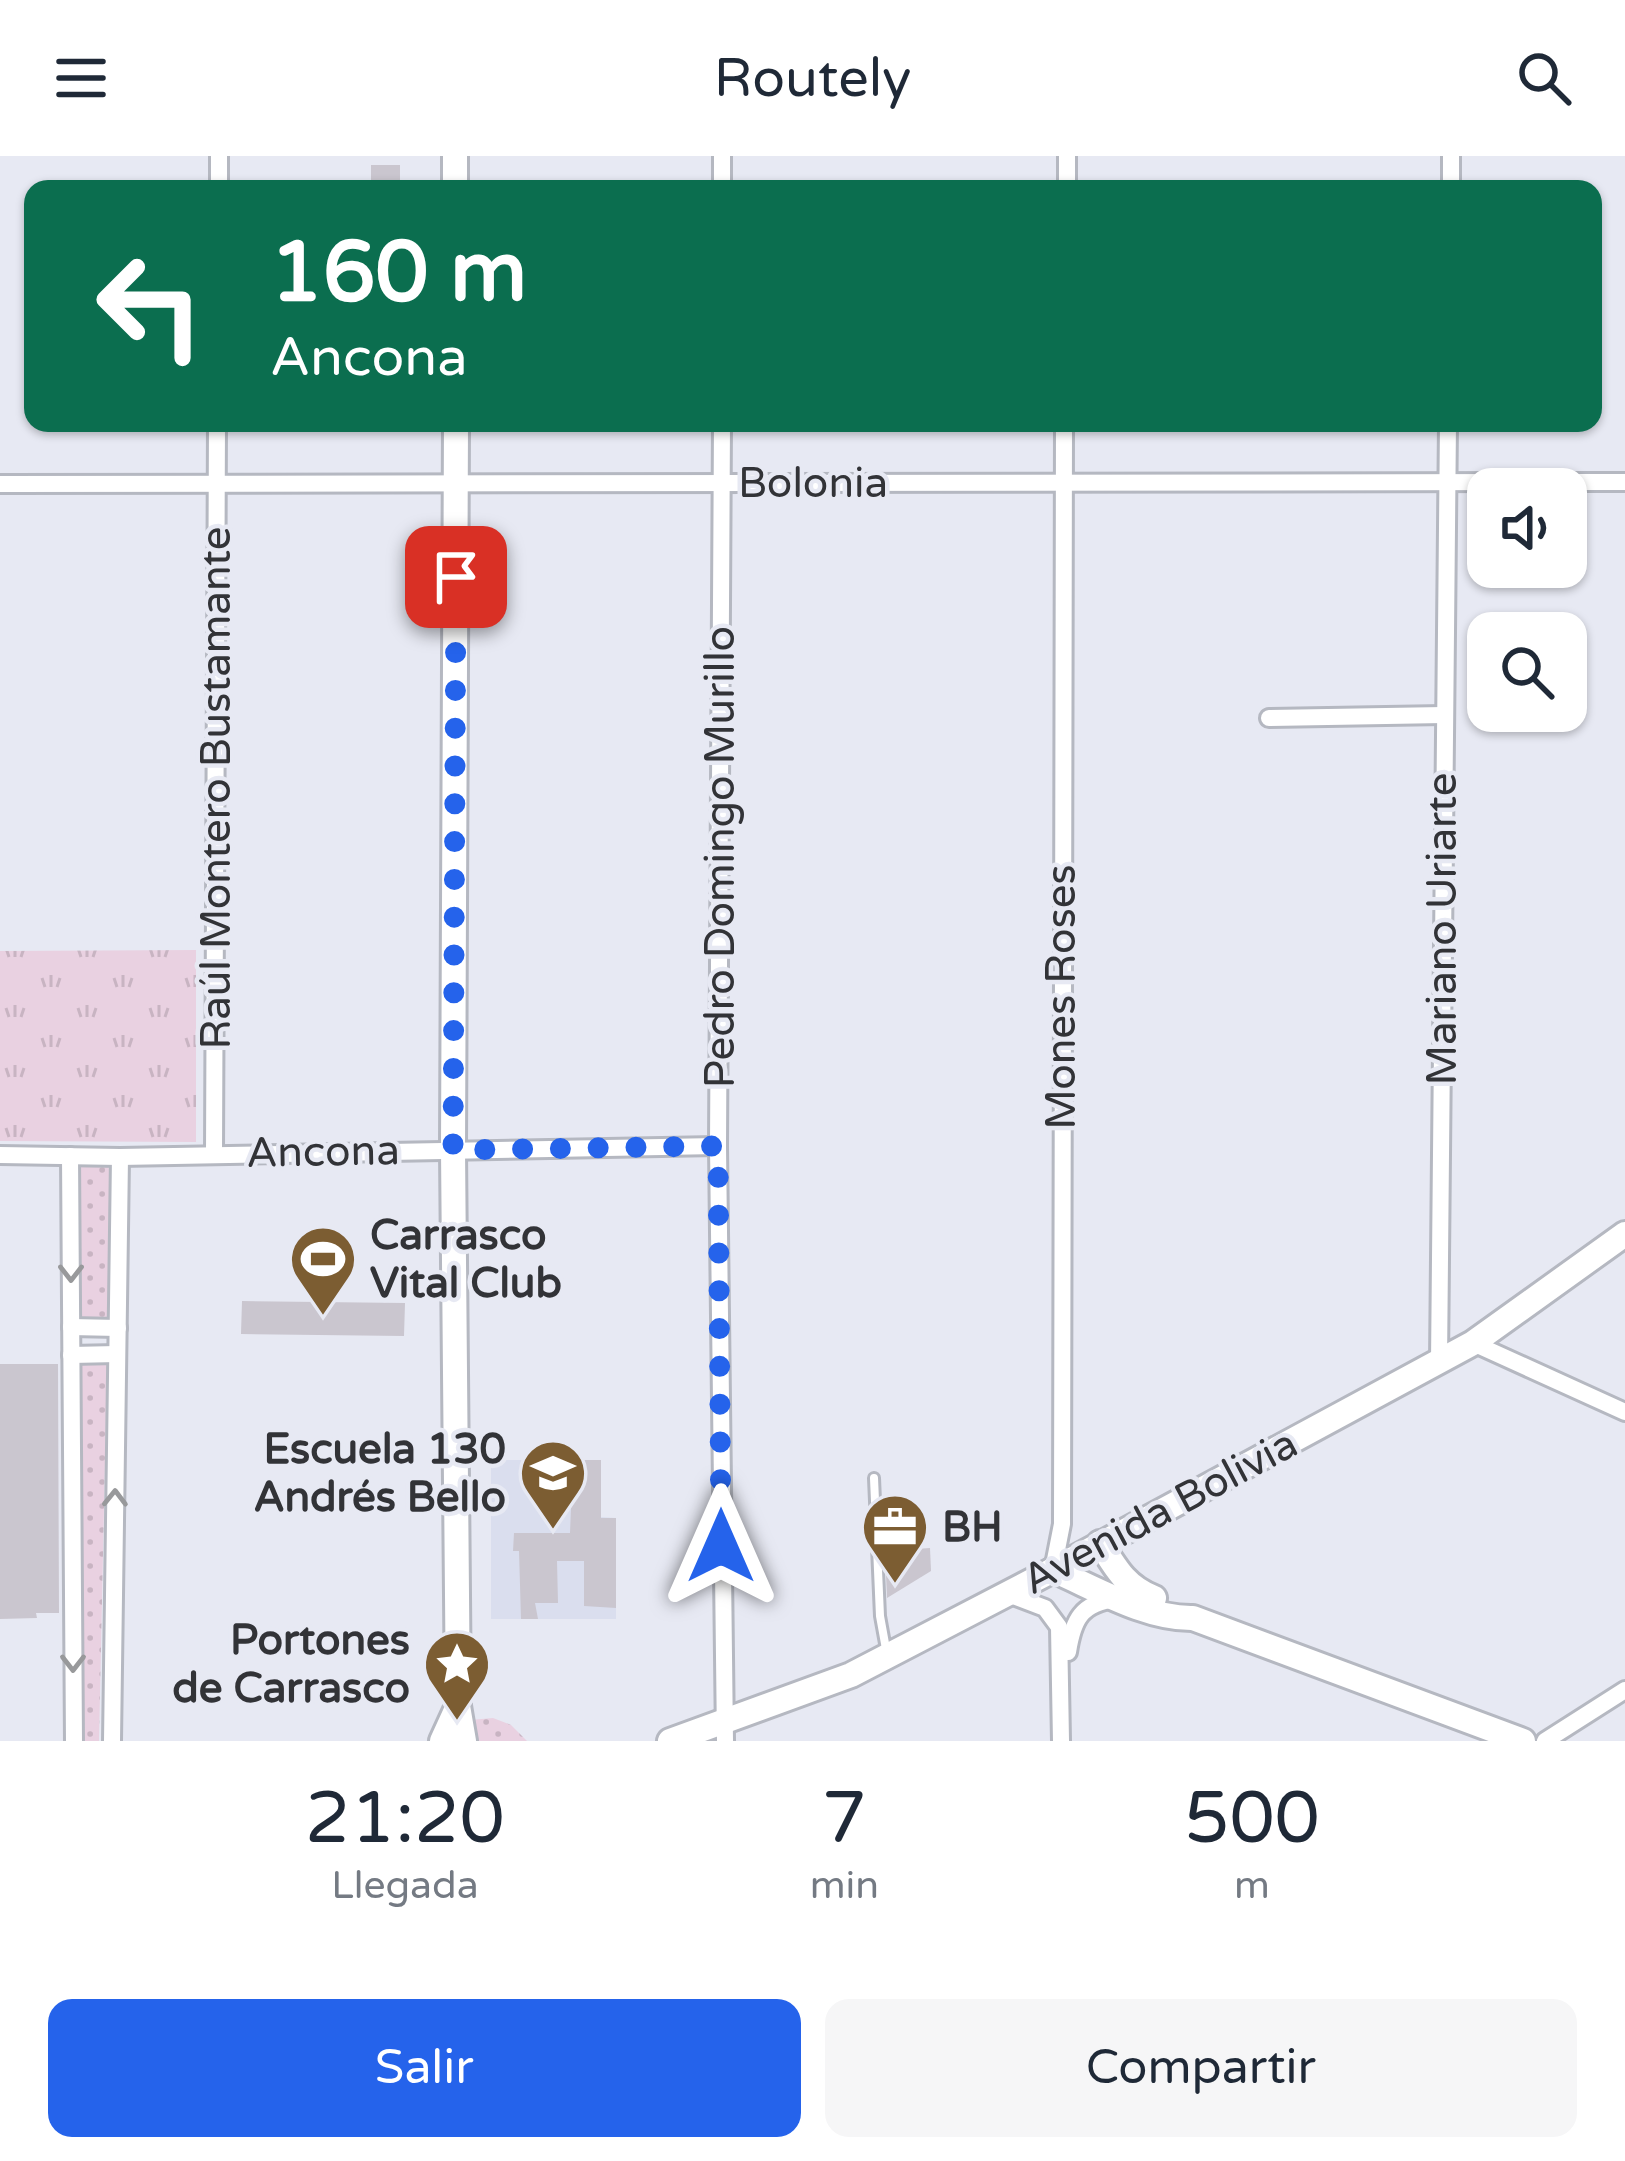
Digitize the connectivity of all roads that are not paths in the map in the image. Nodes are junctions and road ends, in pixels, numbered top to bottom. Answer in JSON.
{"nodes":[{"id":1,"x":218,"y":432,"type":"edge"},
{"id":2,"x":456,"y":432,"type":"edge"},
{"id":3,"x":722,"y":432,"type":"edge"},
{"id":4,"x":1064,"y":432,"type":"edge"},
{"id":5,"x":1448,"y":432,"type":"edge"},
{"id":6,"x":1448,"y":480,"type":"junction"},
{"id":7,"x":456,"y":482,"type":"junction"},
{"id":8,"x":723,"y":482,"type":"junction"},
{"id":9,"x":1625,"y":482,"type":"edge"},
{"id":10,"x":1063,"y":483,"type":"junction"},
{"id":11,"x":0,"y":484,"type":"edge"},
{"id":12,"x":217,"y":484,"type":"junction"},
{"id":13,"x":1444,"y":715,"type":"junction"},
{"id":14,"x":1269,"y":718,"type":"dead end"},
{"id":15,"x":718,"y":1146,"type":"junction"},
{"id":16,"x":453,"y":1150,"type":"junction"},
{"id":17,"x":214,"y":1153,"type":"junction"},
{"id":18,"x":0,"y":1155,"type":"edge"},
{"id":19,"x":70,"y":1156,"type":"junction"},
{"id":20,"x":120,"y":1157,"type":"junction"},
{"id":21,"x":1625,"y":1234,"type":"edge"},
{"id":22,"x":71,"y":1327,"type":"junction"},
{"id":23,"x":118,"y":1328,"type":"junction"},
{"id":24,"x":1473,"y":1343,"type":"junction"},
{"id":25,"x":117,"y":1354,"type":"junction"},
{"id":26,"x":71,"y":1355,"type":"junction"},
{"id":27,"x":1438,"y":1363,"type":"junction"},
{"id":28,"x":1625,"y":1412,"type":"edge"},
{"id":29,"x":874,"y":1478,"type":"dead end"},
{"id":30,"x":1100,"y":1544,"type":"junction"},
{"id":31,"x":1053,"y":1570,"type":"junction"},
{"id":32,"x":1007,"y":1593,"type":"junction"},
{"id":33,"x":1122,"y":1600,"type":"junction"},
{"id":34,"x":1193,"y":1618,"type":"junction"},
{"id":35,"x":887,"y":1656,"type":"junction"},
{"id":36,"x":1063,"y":1664,"type":"junction"},
{"id":37,"x":1625,"y":1690,"type":"edge"},
{"id":38,"x":458,"y":1706,"type":"junction"},
{"id":39,"x":724,"y":1732,"type":"edge"},
{"id":40,"x":74,"y":1741,"type":"edge"},
{"id":41,"x":112,"y":1741,"type":"edge"},
{"id":42,"x":442,"y":1741,"type":"edge"},
{"id":43,"x":464,"y":1741,"type":"edge"},
{"id":44,"x":670,"y":1741,"type":"edge"},
{"id":45,"x":1061,"y":1741,"type":"edge"},
{"id":46,"x":1522,"y":1741,"type":"edge"},
{"id":47,"x":1545,"y":1741,"type":"edge"}],
"edges":[{"from":1,"to":12,"type":"street","name":"Raúl Montero Bustamante"},
{"from":2,"to":7,"type":"street"},
{"from":3,"to":8,"type":"street","name":"Pedro Domingo Murillo"},
{"from":4,"to":10,"type":"street","name":"Mones Roses"},
{"from":5,"to":6,"type":"street","name":"Mariano Uriarte"},
{"from":6,"to":9,"type":"street","name":"Bolonia"},
{"from":6,"to":10,"type":"street","name":"Bolonia"},
{"from":6,"to":13,"type":"street","name":"Mariano Uriarte"},
{"from":7,"to":8,"type":"street","name":"Bolonia"},
{"from":7,"to":12,"type":"street","name":"Bolonia"},
{"from":7,"to":16,"type":"street"},
{"from":8,"to":10,"type":"street","name":"Bolonia"},
{"from":8,"to":15,"type":"street","name":"Pedro Domingo Murillo"},
{"from":10,"to":31,"type":"street","name":"Mones Roses"},
{"from":11,"to":12,"type":"street","name":"Bolonia"},
{"from":12,"to":17,"type":"street","name":"Raúl Montero Bustamante"},
{"from":13,"to":14,"type":"street"},
{"from":13,"to":27,"type":"street","name":"Mariano Uriarte"},
{"from":15,"to":16,"type":"street","name":"Ancona"},
{"from":15,"to":39,"type":"street","name":"Pedro Domingo Murillo"},
{"from":16,"to":17,"type":"street","name":"Ancona"},
{"from":16,"to":38,"type":"street"},
{"from":17,"to":20,"type":"street","name":"Ancona"},
{"from":18,"to":19,"type":"street","name":"Ancona"},
{"from":19,"to":20,"type":"street","name":"Ancona"},
{"from":19,"to":22,"type":"street","one_way":true},
{"from":20,"to":23,"type":"street"},
{"from":21,"to":24,"type":"street","name":"Avenida Bolivia"},
{"from":22,"to":23,"type":"street"},
{"from":22,"to":26,"type":"street"},
{"from":23,"to":25,"type":"street"},
{"from":24,"to":27,"type":"street","name":"Avenida Bolivia"},
{"from":24,"to":28,"type":"street"},
{"from":25,"to":26,"type":"street"},
{"from":41,"to":25,"type":"street","one_way":true},
{"from":26,"to":40,"type":"street","one_way":true},
{"from":27,"to":30,"type":"street","name":"Avenida Bolivia"},
{"from":29,"to":35,"type":"lane"},
{"from":30,"to":31,"type":"street","name":"Avenida Bolivia"},
{"from":30,"to":34,"type":"street"},
{"from":31,"to":32,"type":"street","name":"Avenida Bolivia"},
{"from":31,"to":33,"type":"street"},
{"from":32,"to":35,"type":"street","name":"Avenida Bolivia"},
{"from":32,"to":36,"type":"street"},
{"from":33,"to":34,"type":"street"},
{"from":33,"to":36,"type":"street"},
{"from":34,"to":46,"type":"street"},
{"from":35,"to":39,"type":"street","name":"Avenida Bolivia"},
{"from":36,"to":45,"type":"street"},
{"from":37,"to":47,"type":"street"},
{"from":38,"to":42,"type":"street"},
{"from":38,"to":43,"type":"street"},
{"from":39,"to":44,"type":"street","name":"Avenida Bolivia"}]}
